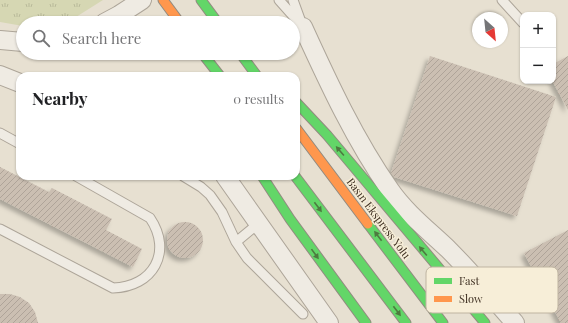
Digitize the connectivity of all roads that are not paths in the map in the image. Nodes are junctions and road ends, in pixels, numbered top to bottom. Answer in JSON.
{"nodes":[{"id":1,"x":142,"y":0,"type":"edge"},
{"id":2,"x":162,"y":0,"type":"edge"},
{"id":3,"x":202,"y":0,"type":"edge"},
{"id":4,"x":278,"y":0,"type":"edge"},
{"id":5,"x":293,"y":0,"type":"edge"},
{"id":6,"x":502,"y":0,"type":"edge"},
{"id":7,"x":116,"y":16,"type":"edge"},
{"id":8,"x":175,"y":16,"type":"edge"},
{"id":9,"x":213,"y":16,"type":"edge"},
{"id":10,"x":293,"y":16,"type":"edge"},
{"id":11,"x":299,"y":16,"type":"edge"},
{"id":12,"x":300,"y":19,"type":"edge"},
{"id":13,"x":520,"y":20,"type":"edge"},
{"id":14,"x":300,"y":24,"type":"edge"},
{"id":15,"x":303,"y":27,"type":"junction"},
{"id":16,"x":0,"y":40,"type":"edge"},
{"id":17,"x":16,"y":41,"type":"edge"},
{"id":18,"x":201,"y":60,"type":"edge"},
{"id":19,"x":207,"y":60,"type":"edge"},
{"id":20,"x":245,"y":60,"type":"edge"},
{"id":21,"x":207,"y":72,"type":"edge"},
{"id":22,"x":217,"y":72,"type":"edge"},
{"id":23,"x":255,"y":72,"type":"edge"},
{"id":24,"x":0,"y":75,"type":"edge"},
{"id":25,"x":16,"y":81,"type":"edge"},
{"id":26,"x":300,"y":106,"type":"edge"},
{"id":27,"x":0,"y":133,"type":"edge"},
{"id":28,"x":300,"y":133,"type":"edge"},
{"id":29,"x":16,"y":142,"type":"edge"},
{"id":30,"x":83,"y":180,"type":"edge"},
{"id":31,"x":190,"y":180,"type":"edge"},
{"id":32,"x":228,"y":180,"type":"edge"},
{"id":33,"x":265,"y":180,"type":"edge"},
{"id":34,"x":298,"y":180,"type":"edge"},
{"id":35,"x":259,"y":223,"type":"junction"},
{"id":36,"x":0,"y":229,"type":"edge"},
{"id":37,"x":236,"y":242,"type":"junction"},
{"id":38,"x":436,"y":267,"type":"edge"},
{"id":39,"x":464,"y":267,"type":"edge"},
{"id":40,"x":426,"y":300,"type":"edge"},
{"id":41,"x":435,"y":313,"type":"edge"},
{"id":42,"x":476,"y":313,"type":"edge"},
{"id":43,"x":506,"y":313,"type":"edge"},
{"id":44,"x":303,"y":314,"type":"dead end"},
{"id":45,"x":329,"y":323,"type":"edge"},
{"id":46,"x":366,"y":323,"type":"edge"},
{"id":47,"x":406,"y":323,"type":"edge"},
{"id":48,"x":443,"y":323,"type":"edge"},
{"id":49,"x":485,"y":323,"type":"edge"},
{"id":50,"x":515,"y":323,"type":"edge"}],
"edges":[{"from":1,"to":7,"type":"street"},
{"from":2,"to":8,"type":"main road"},
{"from":3,"to":9,"type":"main road"},
{"from":4,"to":10,"type":"lane"},
{"from":5,"to":11,"type":"lane"},
{"from":6,"to":13,"type":"lane"},
{"from":12,"to":15,"type":"lane"},
{"from":14,"to":15,"type":"lane"},
{"from":15,"to":39,"type":"street"},
{"from":16,"to":17,"type":"street"},
{"from":18,"to":21,"type":"main road"},
{"from":19,"to":22,"type":"main road"},
{"from":20,"to":23,"type":"main road"},
{"from":24,"to":25,"type":"street"},
{"from":38,"to":26,"type":"main road","one_way":true},
{"from":27,"to":29,"type":"lane"},
{"from":40,"to":28,"type":"main road","name":"Basın Ekspress Yolu","one_way":true},
{"from":30,"to":36,"type":"lane"},
{"from":31,"to":37,"type":"lane"},
{"from":32,"to":35,"type":"street"},
{"from":33,"to":46,"type":"main road","one_way":true},
{"from":34,"to":47,"type":"main road","one_way":true},
{"from":35,"to":37,"type":"lane"},
{"from":35,"to":45,"type":"street"},
{"from":37,"to":44,"type":"lane"},
{"from":48,"to":41,"type":"main road","name":"Basın Ekspress Yolu","one_way":true},
{"from":49,"to":42,"type":"main road","one_way":true},
{"from":43,"to":50,"type":"street"}]}
